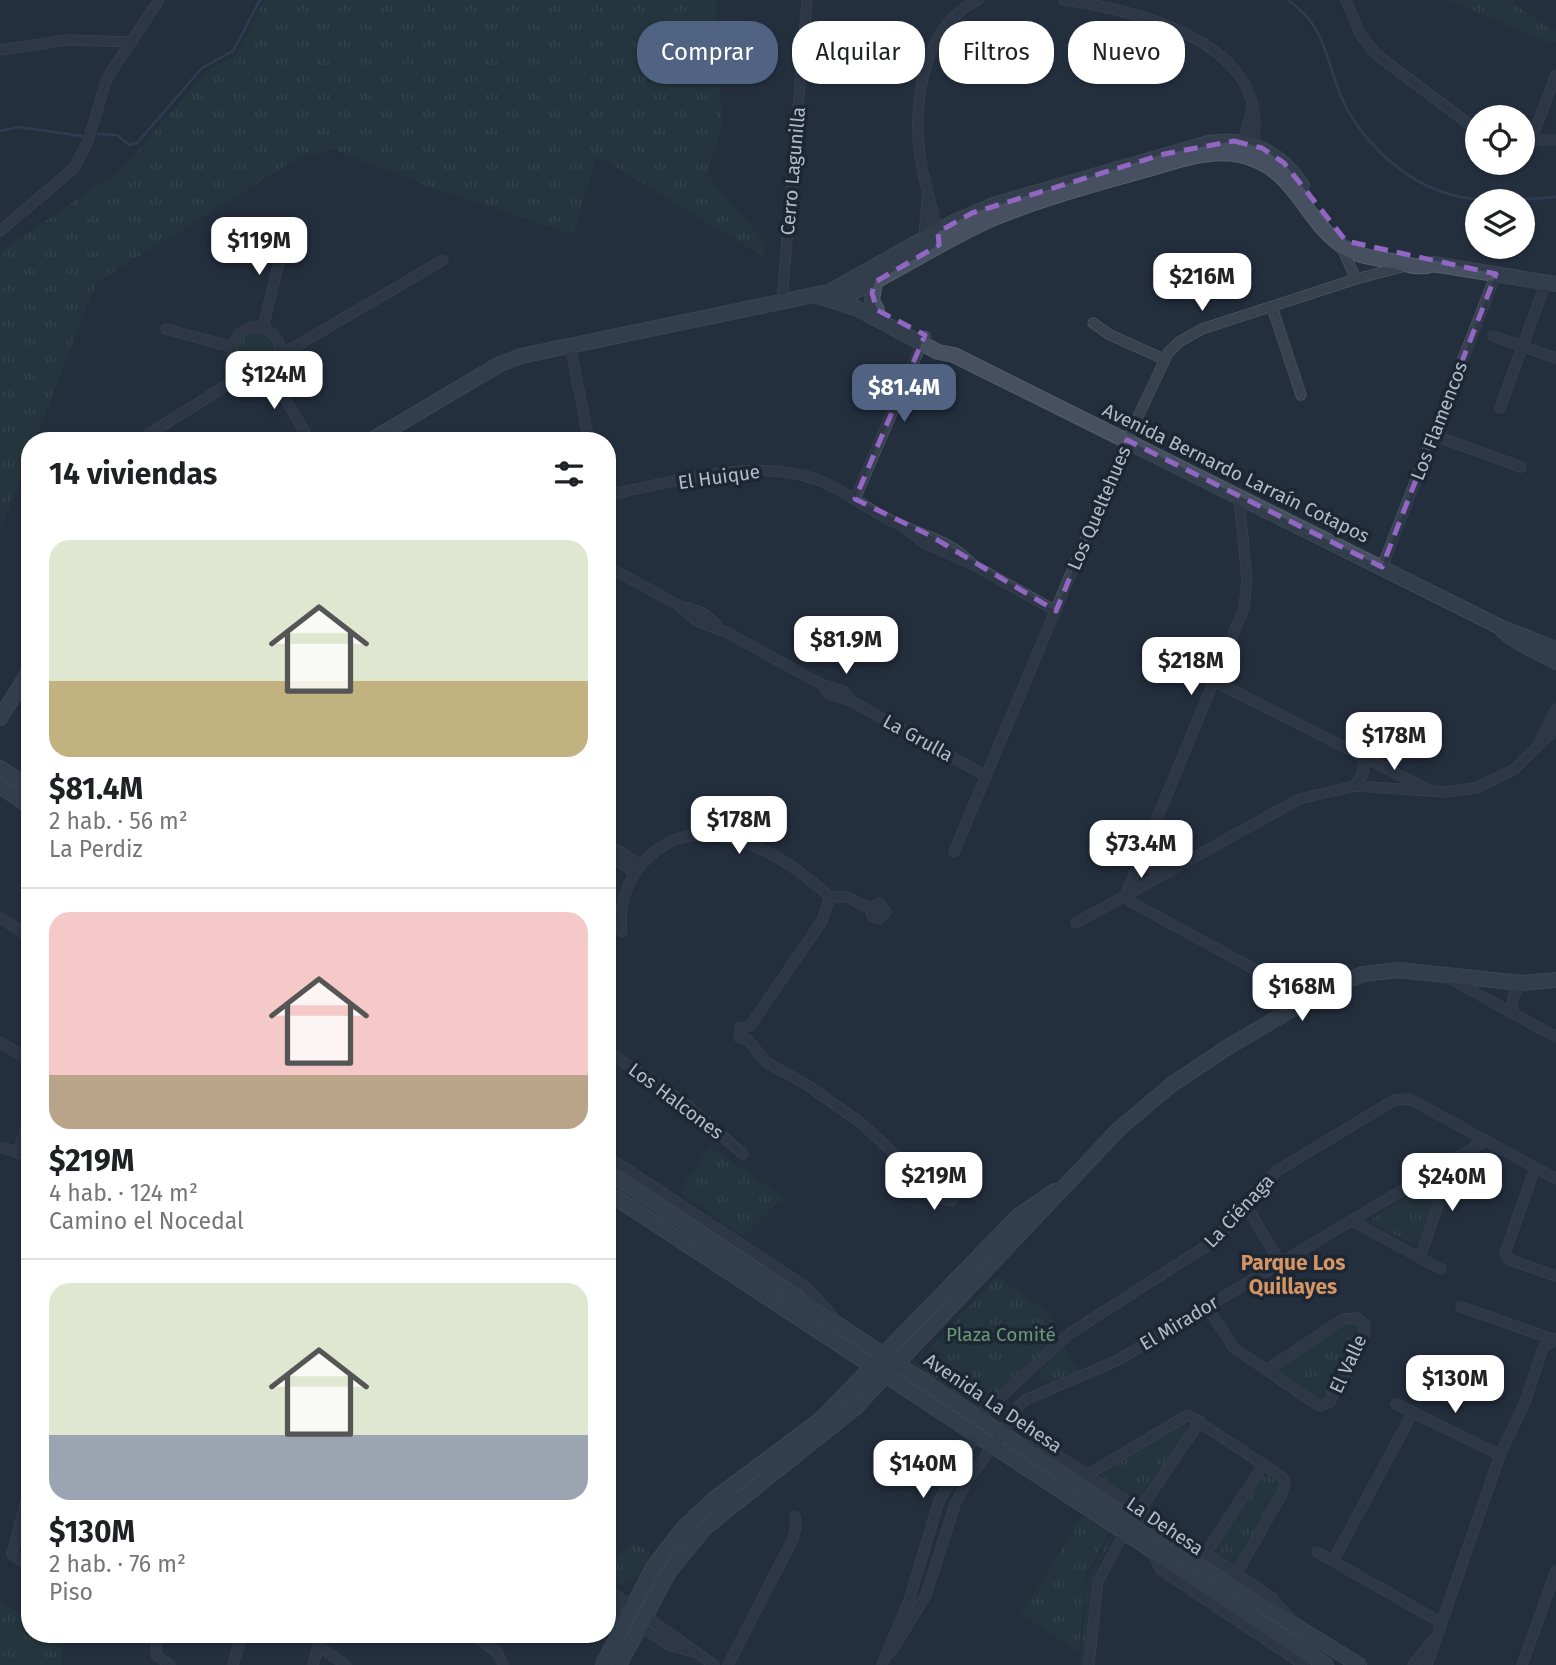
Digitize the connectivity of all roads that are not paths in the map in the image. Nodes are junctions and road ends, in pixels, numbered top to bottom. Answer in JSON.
{"nodes":[{"id":1,"x":159,"y":0,"type":"edge"},
{"id":2,"x":807,"y":0,"type":"edge"},
{"id":3,"x":976,"y":0,"type":"edge"},
{"id":4,"x":1065,"y":0,"type":"edge"},
{"id":5,"x":1346,"y":0,"type":"edge"},
{"id":6,"x":132,"y":42,"type":"junction"},
{"id":7,"x":0,"y":50,"type":"edge"},
{"id":8,"x":1556,"y":75,"type":"edge"},
{"id":9,"x":1465,"y":121,"type":"edge"},
{"id":10,"x":1535,"y":122,"type":"edge"},
{"id":11,"x":1535,"y":140,"type":"edge"},
{"id":12,"x":1556,"y":140,"type":"edge"},
{"id":13,"x":1246,"y":150,"type":"junction"},
{"id":14,"x":927,"y":196,"type":"junction"},
{"id":15,"x":0,"y":231,"type":"edge"},
{"id":16,"x":286,"y":232,"type":"dead end"},
{"id":17,"x":939,"y":238,"type":"junction"},
{"id":18,"x":924,"y":239,"type":"junction"},
{"id":19,"x":1340,"y":245,"type":"junction"},
{"id":20,"x":443,"y":260,"type":"dead end"},
{"id":21,"x":1433,"y":264,"type":"junction"},
{"id":22,"x":1410,"y":265,"type":"junction"},
{"id":23,"x":1496,"y":274,"type":"junction"},
{"id":24,"x":1356,"y":279,"type":"junction"},
{"id":25,"x":875,"y":282,"type":"junction"},
{"id":26,"x":1551,"y":283,"type":"edge"},
{"id":27,"x":823,"y":294,"type":"junction"},
{"id":28,"x":848,"y":295,"type":"junction"},
{"id":29,"x":782,"y":300,"type":"junction"},
{"id":30,"x":1272,"y":307,"type":"junction"},
{"id":31,"x":877,"y":310,"type":"junction"},
{"id":32,"x":1093,"y":323,"type":"dead end"},
{"id":33,"x":263,"y":328,"type":"junction"},
{"id":34,"x":166,"y":329,"type":"dead end"},
{"id":35,"x":1493,"y":336,"type":"dead end"},
{"id":36,"x":923,"y":340,"type":"junction"},
{"id":37,"x":570,"y":345,"type":"junction"},
{"id":38,"x":232,"y":346,"type":"junction"},
{"id":39,"x":1524,"y":346,"type":"junction"},
{"id":40,"x":280,"y":352,"type":"junction"},
{"id":41,"x":1556,"y":358,"type":"edge"},
{"id":42,"x":1164,"y":359,"type":"junction"},
{"id":43,"x":269,"y":371,"type":"junction"},
{"id":44,"x":246,"y":373,"type":"junction"},
{"id":45,"x":1301,"y":395,"type":"dead end"},
{"id":46,"x":1500,"y":408,"type":"dead end"},
{"id":47,"x":152,"y":432,"type":"edge"},
{"id":48,"x":305,"y":432,"type":"edge"},
{"id":49,"x":385,"y":432,"type":"edge"},
{"id":50,"x":587,"y":432,"type":"edge"},
{"id":51,"x":1433,"y":435,"type":"junction"},
{"id":52,"x":1127,"y":440,"type":"junction"},
{"id":53,"x":1521,"y":467,"type":"dead end"},
{"id":54,"x":616,"y":493,"type":"edge"},
{"id":55,"x":1240,"y":497,"type":"junction"},
{"id":56,"x":855,"y":499,"type":"junction"},
{"id":57,"x":1382,"y":567,"type":"junction"},
{"id":58,"x":616,"y":571,"type":"edge"},
{"id":59,"x":1056,"y":611,"type":"junction"},
{"id":60,"x":1500,"y":627,"type":"junction"},
{"id":61,"x":1556,"y":649,"type":"edge"},
{"id":62,"x":1556,"y":662,"type":"edge"},
{"id":63,"x":1214,"y":681,"type":"junction"},
{"id":64,"x":21,"y":684,"type":"edge"},
{"id":65,"x":1556,"y":709,"type":"edge"},
{"id":66,"x":0,"y":718,"type":"edge"},
{"id":67,"x":1556,"y":729,"type":"edge"},
{"id":68,"x":1539,"y":743,"type":"junction"},
{"id":69,"x":1363,"y":756,"type":"junction"},
{"id":70,"x":0,"y":768,"type":"edge"},
{"id":71,"x":986,"y":776,"type":"junction"},
{"id":72,"x":21,"y":782,"type":"edge"},
{"id":73,"x":0,"y":786,"type":"edge"},
{"id":74,"x":1355,"y":786,"type":"junction"},
{"id":75,"x":1431,"y":791,"type":"junction"},
{"id":76,"x":21,"y":801,"type":"edge"},
{"id":77,"x":616,"y":851,"type":"edge"},
{"id":78,"x":954,"y":852,"type":"dead end"},
{"id":79,"x":1141,"y":856,"type":"junction"},
{"id":80,"x":616,"y":858,"type":"edge"},
{"id":81,"x":638,"y":868,"type":"junction"},
{"id":82,"x":1164,"y":874,"type":"junction"},
{"id":83,"x":1125,"y":896,"type":"junction"},
{"id":84,"x":830,"y":897,"type":"junction"},
{"id":85,"x":870,"y":909,"type":"dead end"},
{"id":86,"x":0,"y":918,"type":"edge"},
{"id":87,"x":1076,"y":923,"type":"dead end"},
{"id":88,"x":21,"y":931,"type":"edge"},
{"id":89,"x":622,"y":932,"type":"dead end"},
{"id":90,"x":1440,"y":974,"type":"junction"},
{"id":91,"x":1556,"y":980,"type":"edge"},
{"id":92,"x":1279,"y":983,"type":"junction"},
{"id":93,"x":1521,"y":983,"type":"junction"},
{"id":94,"x":1309,"y":999,"type":"junction"},
{"id":95,"x":1512,"y":1013,"type":"junction"},
{"id":96,"x":1278,"y":1017,"type":"junction"},
{"id":97,"x":1556,"y":1037,"type":"edge"},
{"id":98,"x":0,"y":1042,"type":"edge"},
{"id":99,"x":21,"y":1055,"type":"edge"},
{"id":100,"x":616,"y":1058,"type":"edge"},
{"id":101,"x":1485,"y":1141,"type":"junction"},
{"id":102,"x":21,"y":1143,"type":"edge"},
{"id":103,"x":0,"y":1147,"type":"edge"},
{"id":104,"x":18,"y":1153,"type":"junction"},
{"id":105,"x":21,"y":1154,"type":"edge"},
{"id":106,"x":743,"y":1154,"type":"dead end"},
{"id":107,"x":1454,"y":1159,"type":"junction"},
{"id":108,"x":616,"y":1164,"type":"edge"},
{"id":109,"x":1535,"y":1168,"type":"junction"},
{"id":110,"x":616,"y":1175,"type":"edge"},
{"id":111,"x":919,"y":1176,"type":"dead end"},
{"id":112,"x":1072,"y":1180,"type":"junction"},
{"id":113,"x":1556,"y":1180,"type":"edge"},
{"id":114,"x":636,"y":1183,"type":"junction"},
{"id":115,"x":616,"y":1198,"type":"edge"},
{"id":116,"x":1246,"y":1205,"type":"junction"},
{"id":117,"x":1352,"y":1221,"type":"junction"},
{"id":118,"x":1420,"y":1257,"type":"junction"},
{"id":119,"x":1280,"y":1263,"type":"junction"},
{"id":120,"x":1441,"y":1269,"type":"dead end"},
{"id":121,"x":1556,"y":1276,"type":"edge"},
{"id":122,"x":1207,"y":1307,"type":"junction"},
{"id":123,"x":1461,"y":1307,"type":"dead end"},
{"id":124,"x":1554,"y":1338,"type":"edge"},
{"id":125,"x":885,"y":1354,"type":"junction"},
{"id":126,"x":898,"y":1363,"type":"junction"},
{"id":127,"x":872,"y":1367,"type":"junction"},
{"id":128,"x":1267,"y":1370,"type":"junction"},
{"id":129,"x":1030,"y":1371,"type":"junction"},
{"id":130,"x":886,"y":1376,"type":"junction"},
{"id":131,"x":1044,"y":1390,"type":"junction"},
{"id":132,"x":1396,"y":1404,"type":"dead end"},
{"id":133,"x":1413,"y":1412,"type":"junction"},
{"id":134,"x":979,"y":1417,"type":"junction"},
{"id":135,"x":1200,"y":1421,"type":"junction"},
{"id":136,"x":1003,"y":1433,"type":"junction"},
{"id":137,"x":976,"y":1434,"type":"junction"},
{"id":138,"x":1018,"y":1443,"type":"junction"},
{"id":139,"x":994,"y":1446,"type":"junction"},
{"id":140,"x":1500,"y":1454,"type":"junction"},
{"id":141,"x":1264,"y":1464,"type":"junction"},
{"id":142,"x":1087,"y":1475,"type":"junction"},
{"id":143,"x":1140,"y":1510,"type":"junction"},
{"id":144,"x":696,"y":1514,"type":"junction"},
{"id":145,"x":794,"y":1516,"type":"dead end"},
{"id":146,"x":21,"y":1520,"type":"edge"},
{"id":147,"x":706,"y":1527,"type":"junction"},
{"id":148,"x":1125,"y":1531,"type":"junction"},
{"id":149,"x":926,"y":1544,"type":"junction"},
{"id":150,"x":1149,"y":1547,"type":"junction"},
{"id":151,"x":941,"y":1548,"type":"junction"},
{"id":152,"x":1317,"y":1552,"type":"dead end"},
{"id":153,"x":1205,"y":1554,"type":"junction"},
{"id":154,"x":21,"y":1560,"type":"edge"},
{"id":155,"x":1333,"y":1561,"type":"junction"},
{"id":156,"x":653,"y":1567,"type":"junction"},
{"id":157,"x":1556,"y":1571,"type":"edge"},
{"id":158,"x":669,"y":1572,"type":"junction"},
{"id":159,"x":1230,"y":1585,"type":"junction"},
{"id":160,"x":1552,"y":1593,"type":"edge"},
{"id":161,"x":616,"y":1598,"type":"edge"},
{"id":162,"x":616,"y":1609,"type":"edge"},
{"id":163,"x":635,"y":1617,"type":"junction"},
{"id":164,"x":1440,"y":1622,"type":"junction"},
{"id":165,"x":1433,"y":1640,"type":"junction"},
{"id":166,"x":157,"y":1643,"type":"edge"},
{"id":167,"x":239,"y":1643,"type":"edge"},
{"id":168,"x":319,"y":1643,"type":"edge"},
{"id":169,"x":485,"y":1643,"type":"edge"},
{"id":170,"x":318,"y":1646,"type":"junction"},
{"id":171,"x":883,"y":1663,"type":"edge"},
{"id":172,"x":609,"y":1664,"type":"edge"},
{"id":173,"x":170,"y":1665,"type":"edge"},
{"id":174,"x":233,"y":1665,"type":"edge"},
{"id":175,"x":313,"y":1665,"type":"edge"},
{"id":176,"x":346,"y":1665,"type":"edge"},
{"id":177,"x":503,"y":1665,"type":"edge"},
{"id":178,"x":714,"y":1665,"type":"edge"},
{"id":179,"x":728,"y":1665,"type":"edge"},
{"id":180,"x":1089,"y":1665,"type":"edge"},
{"id":181,"x":1304,"y":1665,"type":"edge"},
{"id":182,"x":1326,"y":1665,"type":"edge"},
{"id":183,"x":1359,"y":1665,"type":"edge"},
{"id":184,"x":1413,"y":1665,"type":"edge"},
{"id":185,"x":1427,"y":1665,"type":"edge"},
{"id":186,"x":1522,"y":1665,"type":"edge"}],
"edges":[{"from":1,"to":6,"type":"street"},
{"from":2,"to":29,"type":"street","name":"Cerro Lagunilla"},
{"from":3,"to":14,"type":"street"},
{"from":4,"to":13,"type":"street"},
{"from":5,"to":9,"type":"street"},
{"from":6,"to":7,"type":"street"},
{"from":6,"to":15,"type":"street"},
{"from":8,"to":10,"type":"street"},
{"from":11,"to":12,"type":"street"},
{"from":13,"to":17,"type":"street"},
{"from":13,"to":19,"type":"street"},
{"from":13,"to":21,"type":"street"},
{"from":14,"to":17,"type":"street"},
{"from":14,"to":18,"type":"street"},
{"from":16,"to":33,"type":"street"},
{"from":17,"to":18,"type":"street"},
{"from":17,"to":25,"type":"street"},
{"from":18,"to":27,"type":"street"},
{"from":19,"to":22,"type":"street"},
{"from":19,"to":24,"type":"street"},
{"from":20,"to":40,"type":"street"},
{"from":21,"to":22,"type":"street"},
{"from":21,"to":23,"type":"street"},
{"from":22,"to":24,"type":"street","name":"Los Queltehues"},
{"from":23,"to":26,"type":"street"},
{"from":23,"to":51,"type":"street","name":"Los Flamencos"},
{"from":24,"to":30,"type":"street","name":"Los Queltehues"},
{"from":25,"to":28,"type":"street"},
{"from":25,"to":31,"type":"street"},
{"from":26,"to":39,"type":"street"},
{"from":27,"to":28,"type":"street","name":"Avenida Bernardo Larraín Cotapos"},
{"from":27,"to":29,"type":"street","name":"Avenida Bernardo Larraín Cotapos"},
{"from":27,"to":36,"type":"street","name":"Avenida Bernardo Larraín Cotapos"},
{"from":28,"to":31,"type":"street","name":"Avenida Bernardo Larraín Cotapos"},
{"from":29,"to":37,"type":"street","name":"Avenida Bernardo Larraín Cotapos"},
{"from":30,"to":42,"type":"street","name":"Los Queltehues"},
{"from":30,"to":45,"type":"street"},
{"from":31,"to":36,"type":"street","name":"Avenida Bernardo Larraín Cotapos"},
{"from":32,"to":42,"type":"street"},
{"from":33,"to":38,"type":"street"},
{"from":33,"to":40,"type":"street"},
{"from":34,"to":38,"type":"street"},
{"from":35,"to":39,"type":"street"},
{"from":36,"to":52,"type":"street","name":"Avenida Bernardo Larraín Cotapos"},
{"from":36,"to":56,"type":"street"},
{"from":37,"to":49,"type":"street","name":"Avenida Bernardo Larraín Cotapos"},
{"from":37,"to":50,"type":"street"},
{"from":38,"to":44,"type":"street"},
{"from":39,"to":41,"type":"street"},
{"from":39,"to":46,"type":"street"},
{"from":40,"to":43,"type":"street"},
{"from":42,"to":52,"type":"street","name":"Los Queltehues"},
{"from":43,"to":44,"type":"street"},
{"from":43,"to":48,"type":"street"},
{"from":44,"to":47,"type":"street"},
{"from":51,"to":53,"type":"street"},
{"from":51,"to":57,"type":"street","name":"Los Flamencos"},
{"from":52,"to":55,"type":"street","name":"Avenida Bernardo Larraín Cotapos"},
{"from":52,"to":59,"type":"street","name":"Los Queltehues"},
{"from":54,"to":56,"type":"street","name":"El Huique"},
{"from":55,"to":57,"type":"street","name":"Avenida Bernardo Larraín Cotapos"},
{"from":55,"to":63,"type":"street"},
{"from":56,"to":59,"type":"street","name":"El Huique"},
{"from":57,"to":60,"type":"street","name":"Avenida Bernardo Larraín Cotapos"},
{"from":58,"to":71,"type":"street","name":"La Grulla"},
{"from":59,"to":71,"type":"street","name":"Los Queltehues"},
{"from":60,"to":61,"type":"street","name":"Avenida Bernardo Larraín Cotapos"},
{"from":60,"to":62,"type":"street","name":"Avenida Bernardo Larraín Cotapos"},
{"from":63,"to":69,"type":"street"},
{"from":63,"to":79,"type":"street"},
{"from":64,"to":66,"type":"street"},
{"from":65,"to":68,"type":"street"},
{"from":67,"to":68,"type":"street"},
{"from":68,"to":75,"type":"street"},
{"from":69,"to":74,"type":"street"},
{"from":69,"to":75,"type":"street"},
{"from":70,"to":72,"type":"street"},
{"from":71,"to":78,"type":"street","name":"Los Queltehues"},
{"from":73,"to":76,"type":"street"},
{"from":74,"to":75,"type":"street"},
{"from":74,"to":82,"type":"street"},
{"from":77,"to":81,"type":"street"},
{"from":79,"to":82,"type":"street"},
{"from":79,"to":83,"type":"street"},
{"from":80,"to":81,"type":"street"},
{"from":81,"to":84,"type":"street"},
{"from":81,"to":89,"type":"street"},
{"from":82,"to":83,"type":"street"},
{"from":83,"to":87,"type":"street"},
{"from":83,"to":92,"type":"street"},
{"from":84,"to":85,"type":"street"},
{"from":84,"to":111,"type":"street"},
{"from":86,"to":88,"type":"street"},
{"from":90,"to":93,"type":"street"},
{"from":90,"to":94,"type":"street"},
{"from":90,"to":95,"type":"street"},
{"from":91,"to":93,"type":"street"},
{"from":92,"to":94,"type":"street"},
{"from":92,"to":96,"type":"street"},
{"from":93,"to":95,"type":"street"},
{"from":94,"to":96,"type":"street"},
{"from":95,"to":97,"type":"street"},
{"from":96,"to":112,"type":"street"},
{"from":98,"to":99,"type":"street"},
{"from":100,"to":106,"type":"street","name":"Los Halcones"},
{"from":101,"to":107,"type":"street","name":"El Mirador"},
{"from":101,"to":109,"type":"street","name":"La Ciénaga"},
{"from":101,"to":116,"type":"street","name":"La Ciénaga"},
{"from":102,"to":104,"type":"street"},
{"from":103,"to":104,"type":"street"},
{"from":104,"to":105,"type":"street"},
{"from":107,"to":117,"type":"street","name":"El Mirador"},
{"from":107,"to":118,"type":"street"},
{"from":108,"to":114,"type":"street"},
{"from":109,"to":113,"type":"street","name":"La Ciénaga"},
{"from":109,"to":121,"type":"street"},
{"from":110,"to":114,"type":"street","name":"Avenida La Dehesa"},
{"from":112,"to":125,"type":"street"},
{"from":112,"to":126,"type":"street"},
{"from":114,"to":125,"type":"street","name":"Avenida La Dehesa"},
{"from":115,"to":127,"type":"street","name":"Avenida La Dehesa"},
{"from":116,"to":119,"type":"street"},
{"from":116,"to":129,"type":"street","name":"La Ciénaga"},
{"from":117,"to":118,"type":"street"},
{"from":117,"to":119,"type":"street","name":"El Mirador"},
{"from":118,"to":120,"type":"street"},
{"from":119,"to":122,"type":"street","name":"El Mirador"},
{"from":122,"to":128,"type":"street","name":"El Valle"},
{"from":122,"to":131,"type":"street","name":"El Mirador"},
{"from":123,"to":124,"type":"street"},
{"from":124,"to":140,"type":"street"},
{"from":125,"to":126,"type":"street","name":"Avenida La Dehesa"},
{"from":125,"to":127,"type":"street"},
{"from":126,"to":130,"type":"street"},
{"from":126,"to":134,"type":"street","name":"Avenida La Dehesa"},
{"from":127,"to":130,"type":"street","name":"Avenida La Dehesa"},
{"from":127,"to":144,"type":"street"},
{"from":128,"to":128,"type":"street","name":"El Valle"},
{"from":129,"to":131,"type":"street"},
{"from":129,"to":134,"type":"street","name":"La Ciénaga"},
{"from":130,"to":137,"type":"street","name":"Avenida La Dehesa"},
{"from":130,"to":147,"type":"street"},
{"from":131,"to":136,"type":"street","name":"El Mirador"},
{"from":132,"to":133,"type":"street"},
{"from":133,"to":140,"type":"street"},
{"from":133,"to":155,"type":"street"},
{"from":134,"to":136,"type":"street","name":"Avenida La Dehesa"},
{"from":135,"to":141,"type":"street"},
{"from":135,"to":142,"type":"street"},
{"from":135,"to":143,"type":"street"},
{"from":136,"to":138,"type":"street","name":"Avenida La Dehesa"},
{"from":136,"to":139,"type":"street","name":"El Mirador"},
{"from":137,"to":139,"type":"street","name":"Avenida La Dehesa"},
{"from":137,"to":149,"type":"street"},
{"from":138,"to":142,"type":"street","name":"La Dehesa"},
{"from":138,"to":159,"type":"street","name":"Avenida La Dehesa"},
{"from":139,"to":148,"type":"street","name":"Avenida La Dehesa"},
{"from":139,"to":151,"type":"street","name":"El Mirador"},
{"from":140,"to":164,"type":"street"},
{"from":141,"to":153,"type":"street"},
{"from":141,"to":159,"type":"street"},
{"from":142,"to":143,"type":"street","name":"La Dehesa"},
{"from":143,"to":153,"type":"street","name":"La Dehesa"},
{"from":144,"to":147,"type":"street"},
{"from":144,"to":156,"type":"street"},
{"from":145,"to":179,"type":"street"},
{"from":146,"to":154,"type":"street"},
{"from":147,"to":158,"type":"street"},
{"from":148,"to":150,"type":"street","name":"Avenida La Dehesa"},
{"from":148,"to":180,"type":"street"},
{"from":149,"to":151,"type":"street"},
{"from":149,"to":171,"type":"street"},
{"from":150,"to":159,"type":"street","name":"Avenida La Dehesa"},
{"from":150,"to":181,"type":"street","name":"Avenida La Dehesa"},
{"from":151,"to":171,"type":"street","name":"El Mirador"},
{"from":152,"to":155,"type":"street"},
{"from":153,"to":159,"type":"street","name":"La Dehesa"},
{"from":155,"to":164,"type":"street"},
{"from":156,"to":158,"type":"street"},
{"from":156,"to":163,"type":"street"},
{"from":157,"to":160,"type":"street"},
{"from":158,"to":163,"type":"street"},
{"from":159,"to":182,"type":"street","name":"Avenida La Dehesa"},
{"from":159,"to":183,"type":"street","name":"Avenida La Dehesa"},
{"from":160,"to":186,"type":"street"},
{"from":161,"to":163,"type":"street"},
{"from":162,"to":163,"type":"street"},
{"from":163,"to":172,"type":"street"},
{"from":163,"to":178,"type":"street"},
{"from":164,"to":165,"type":"street"},
{"from":165,"to":184,"type":"street"},
{"from":165,"to":185,"type":"street"},
{"from":166,"to":173,"type":"street"},
{"from":167,"to":174,"type":"street"},
{"from":168,"to":170,"type":"street"},
{"from":169,"to":177,"type":"street"},
{"from":170,"to":175,"type":"street"},
{"from":170,"to":176,"type":"street"}]}
